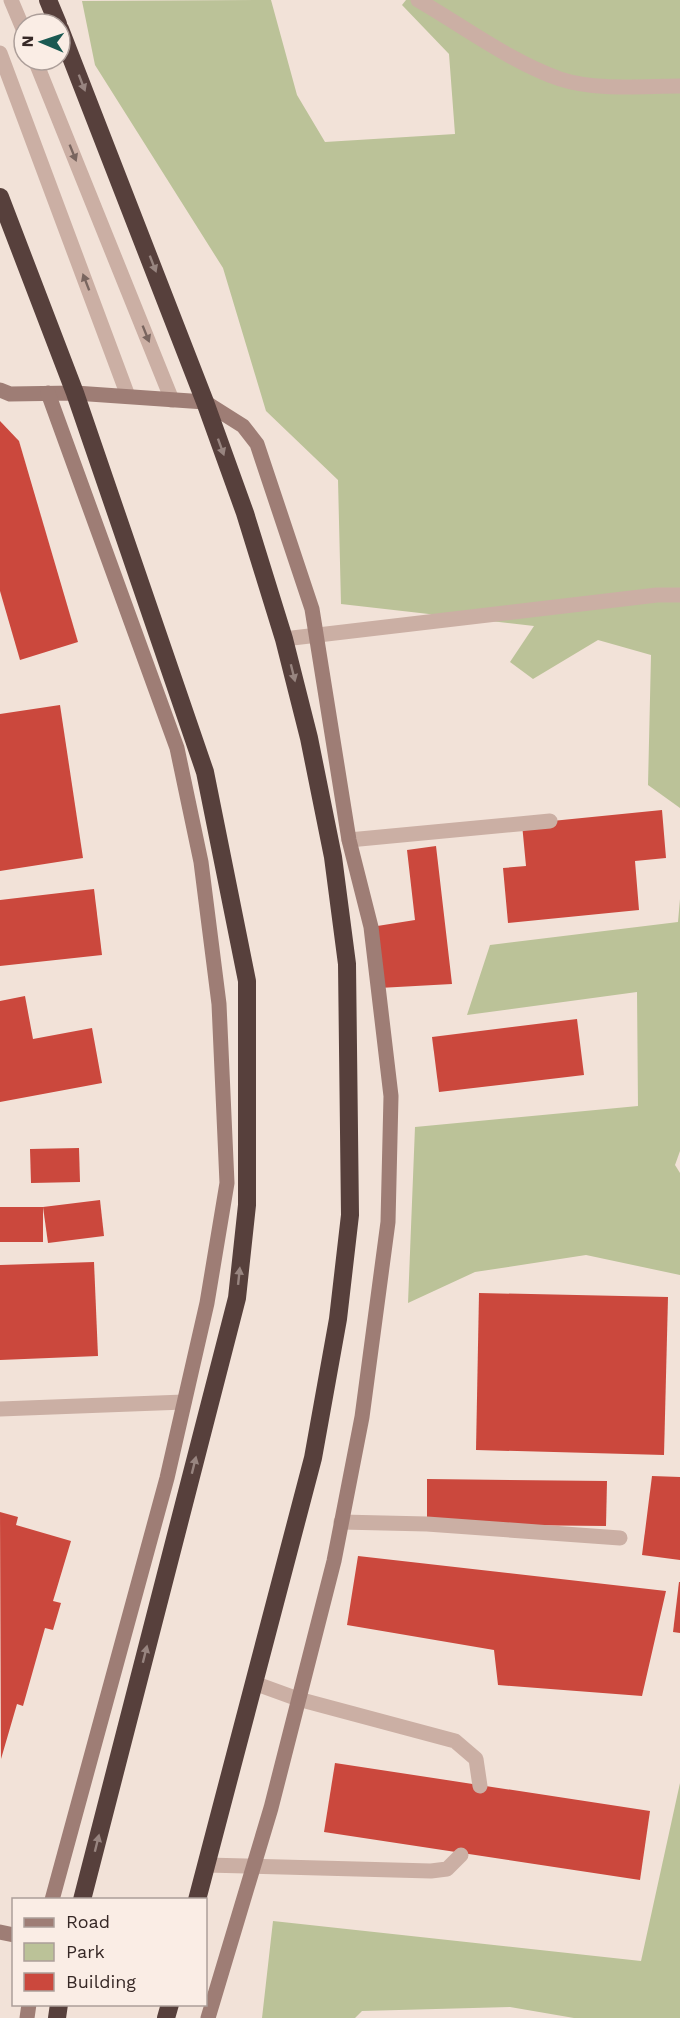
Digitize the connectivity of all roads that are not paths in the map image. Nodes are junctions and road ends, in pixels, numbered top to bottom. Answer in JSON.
{"nodes":[{"id":1,"x":418,"y":0,"type":"edge"},
{"id":2,"x":0,"y":53,"type":"edge"},
{"id":3,"x":72,"y":59,"type":"edge"},
{"id":4,"x":41,"y":72,"type":"edge"},
{"id":5,"x":680,"y":86,"type":"edge"},
{"id":6,"x":0,"y":197,"type":"edge"},
{"id":7,"x":0,"y":390,"type":"edge"},
{"id":8,"x":48,"y":393,"type":"junction"},
{"id":9,"x":75,"y":393,"type":"junction"},
{"id":10,"x":128,"y":396,"type":"junction"},
{"id":11,"x":172,"y":400,"type":"junction"},
{"id":12,"x":205,"y":402,"type":"junction"},
{"id":13,"x":680,"y":595,"type":"edge"},
{"id":14,"x":316,"y":636,"type":"junction"},
{"id":15,"x":284,"y":639,"type":"junction"},
{"id":16,"x":550,"y":821,"type":"dead end"},
{"id":17,"x":349,"y":840,"type":"junction"},
{"id":18,"x":184,"y":1402,"type":"junction"},
{"id":19,"x":0,"y":1408,"type":"edge"},
{"id":20,"x":341,"y":1522,"type":"junction"},
{"id":21,"x":620,"y":1538,"type":"dead end"},
{"id":22,"x":254,"y":1683,"type":"junction"},
{"id":23,"x":298,"y":1700,"type":"junction"},
{"id":24,"x":480,"y":1786,"type":"dead end"},
{"id":25,"x":461,"y":1855,"type":"dead end"},
{"id":26,"x":254,"y":1864,"type":"junction"},
{"id":27,"x":206,"y":1865,"type":"junction"},
{"id":28,"x":52,"y":1898,"type":"edge"},
{"id":29,"x":82,"y":1898,"type":"edge"},
{"id":30,"x":197,"y":1898,"type":"edge"},
{"id":31,"x":208,"y":2018,"type":"edge"}],
"edges":[{"from":1,"to":5,"type":"street"},
{"from":10,"to":2,"type":"street","one_way":true},
{"from":3,"to":12,"type":"highway","one_way":true},
{"from":4,"to":11,"type":"street","one_way":true},
{"from":6,"to":9,"type":"highway"},
{"from":7,"to":8,"type":"street"},
{"from":8,"to":9,"type":"street"},
{"from":8,"to":18,"type":"street"},
{"from":9,"to":10,"type":"street"},
{"from":29,"to":9,"type":"highway","one_way":true},
{"from":10,"to":11,"type":"street"},
{"from":11,"to":12,"type":"street"},
{"from":12,"to":14,"type":"street"},
{"from":12,"to":15,"type":"highway","one_way":true},
{"from":13,"to":14,"type":"street"},
{"from":14,"to":15,"type":"street"},
{"from":14,"to":17,"type":"street"},
{"from":15,"to":22,"type":"highway","one_way":true},
{"from":16,"to":17,"type":"street"},
{"from":17,"to":20,"type":"street"},
{"from":18,"to":19,"type":"street"},
{"from":18,"to":28,"type":"street"},
{"from":20,"to":21,"type":"street"},
{"from":20,"to":23,"type":"street"},
{"from":22,"to":23,"type":"street"},
{"from":22,"to":27,"type":"highway"},
{"from":23,"to":24,"type":"street"},
{"from":23,"to":26,"type":"street"},
{"from":25,"to":26,"type":"street"},
{"from":26,"to":27,"type":"street"},
{"from":26,"to":31,"type":"street"},
{"from":27,"to":30,"type":"highway"}]}
